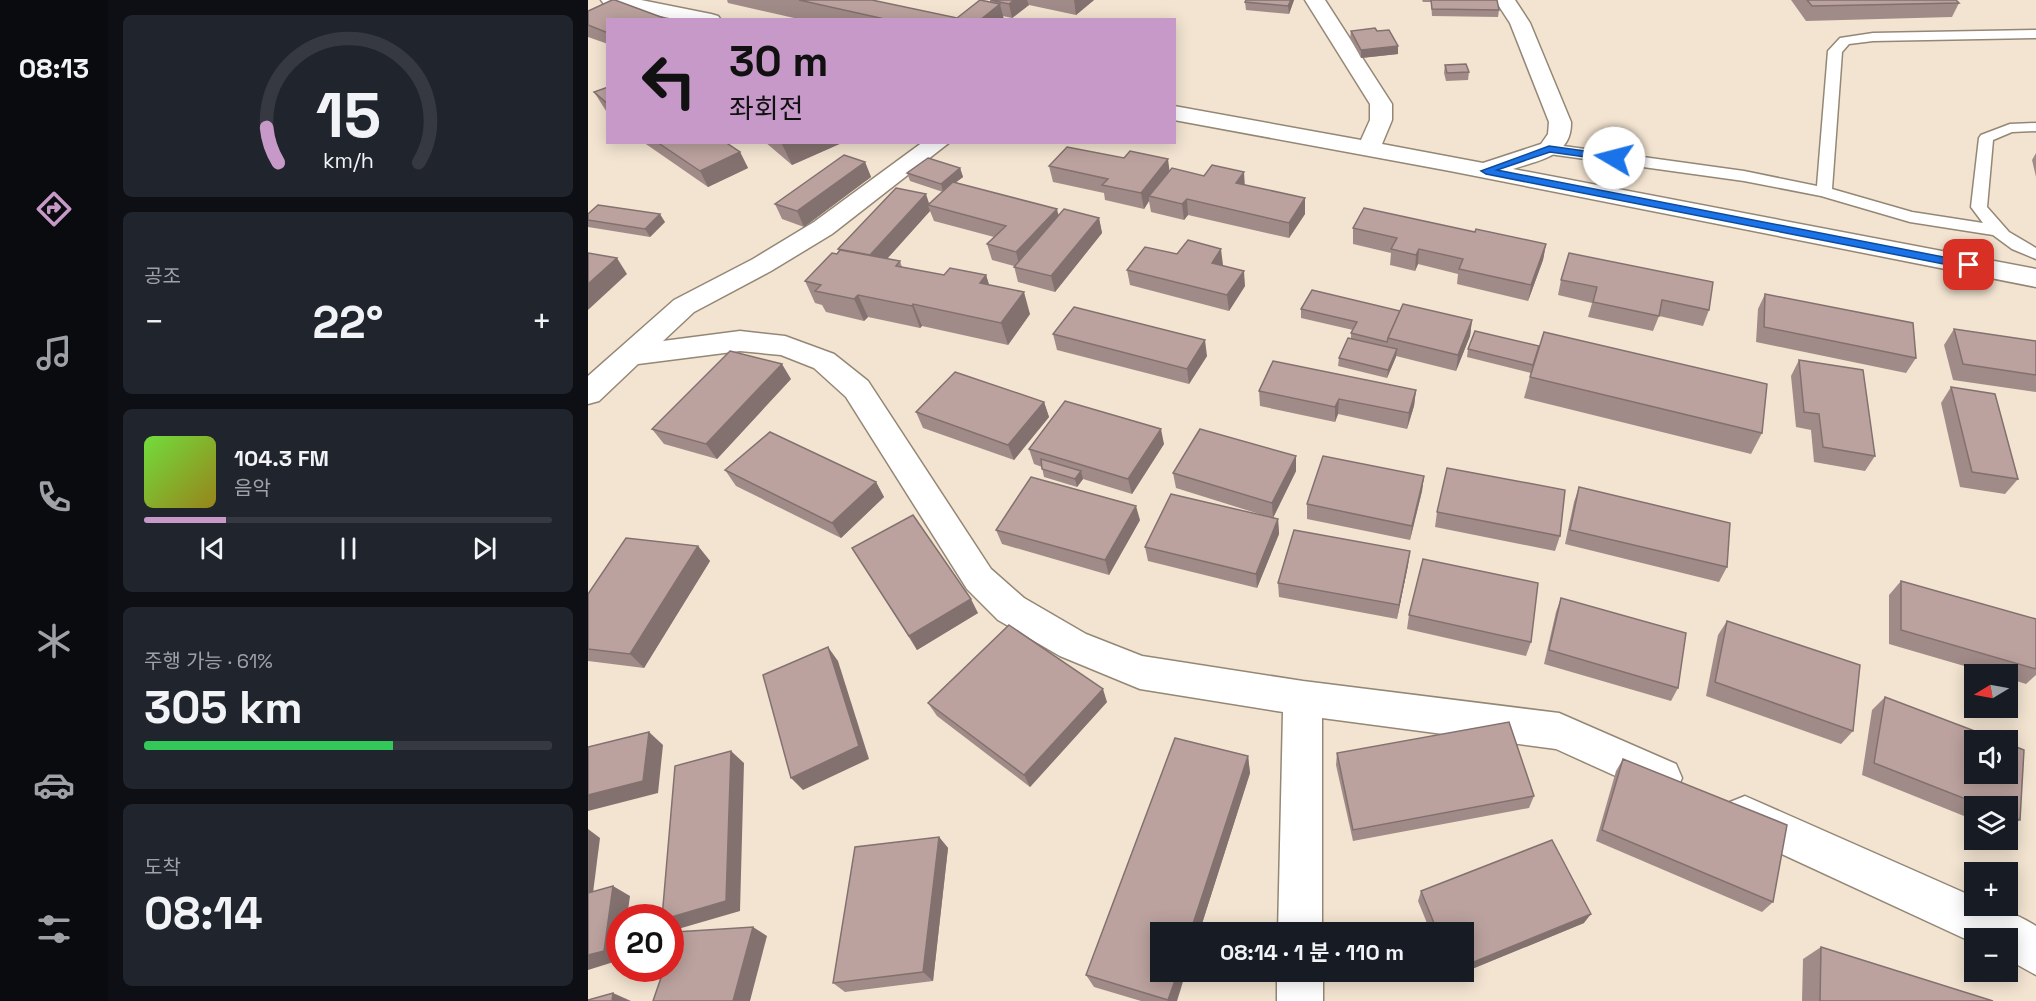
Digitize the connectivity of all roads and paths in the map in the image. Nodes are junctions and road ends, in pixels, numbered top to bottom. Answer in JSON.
{"nodes":[{"id":1,"x":611,"y":0,"type":"edge"},
{"id":2,"x":721,"y":0,"type":"edge"},
{"id":3,"x":1315,"y":0,"type":"edge"},
{"id":4,"x":1505,"y":0,"type":"edge"},
{"id":5,"x":702,"y":18,"type":"edge"},
{"id":6,"x":708,"y":18,"type":"edge"},
{"id":7,"x":2036,"y":34,"type":"edge"},
{"id":8,"x":1176,"y":113,"type":"edge"},
{"id":9,"x":2036,"y":127,"type":"edge"},
{"id":10,"x":936,"y":144,"type":"edge"},
{"id":11,"x":1369,"y":148,"type":"junction"},
{"id":12,"x":1549,"y":149,"type":"junction"},
{"id":13,"x":1486,"y":171,"type":"junction"},
{"id":14,"x":1824,"y":192,"type":"junction"},
{"id":15,"x":1995,"y":230,"type":"junction"},
{"id":16,"x":2036,"y":254,"type":"edge"},
{"id":17,"x":2036,"y":278,"type":"edge"},
{"id":18,"x":630,"y":355,"type":"junction"},
{"id":19,"x":588,"y":393,"type":"edge"},
{"id":20,"x":1302,"y":698,"type":"junction"},
{"id":21,"x":1300,"y":922,"type":"edge"},
{"id":22,"x":2036,"y":952,"type":"edge"},
{"id":23,"x":1300,"y":982,"type":"edge"},
{"id":24,"x":1300,"y":1001,"type":"edge"}],
"edges":[{"from":1,"to":5,"type":"street"},
{"from":2,"to":6,"type":"street"},
{"from":3,"to":11,"type":"street"},
{"from":4,"to":12,"type":"street"},
{"from":7,"to":14,"type":"lane"},
{"from":8,"to":11,"type":"street"},
{"from":9,"to":15,"type":"lane"},
{"from":10,"to":18,"type":"street"},
{"from":11,"to":13,"type":"street"},
{"from":12,"to":13,"type":"street"},
{"from":12,"to":14,"type":"lane"},
{"from":13,"to":17,"type":"street"},
{"from":14,"to":15,"type":"lane"},
{"from":15,"to":16,"type":"lane"},
{"from":18,"to":19,"type":"street"},
{"from":18,"to":20,"type":"street"},
{"from":20,"to":21,"type":"street"},
{"from":20,"to":22,"type":"street"},
{"from":23,"to":24,"type":"street"}]}
